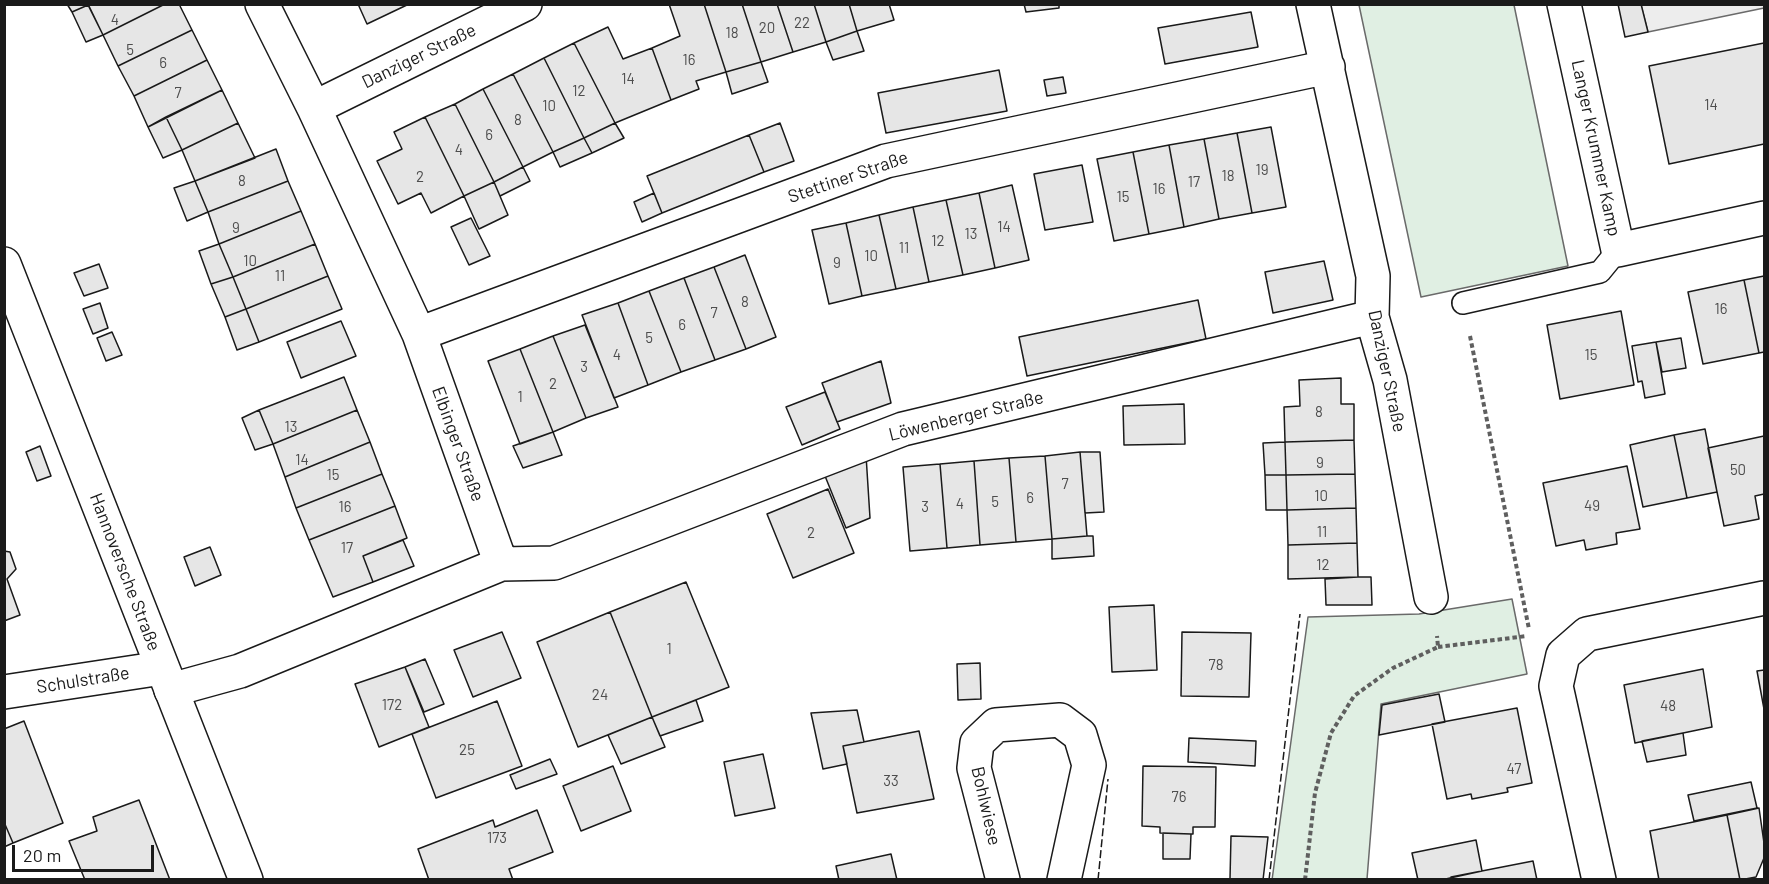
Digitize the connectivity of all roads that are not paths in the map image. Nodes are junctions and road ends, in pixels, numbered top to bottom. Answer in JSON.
{"nodes":[{"id":1,"x":262,"y":4,"type":"edge"},
{"id":2,"x":525,"y":4,"type":"edge"},
{"id":3,"x":1313,"y":4,"type":"edge"},
{"id":4,"x":1564,"y":4,"type":"edge"},
{"id":5,"x":1328,"y":67,"type":"junction"},
{"id":6,"x":314,"y":108,"type":"junction"},
{"id":7,"x":1764,"y":218,"type":"edge"},
{"id":8,"x":1618,"y":250,"type":"junction"},
{"id":9,"x":4,"y":264,"type":"edge"},
{"id":10,"x":1463,"y":303,"type":"road end"},
{"id":11,"x":1372,"y":317,"type":"junction"},
{"id":12,"x":419,"y":334,"type":"junction"},
{"id":13,"x":501,"y":564,"type":"junction"},
{"id":14,"x":1431,"y":597,"type":"road end"},
{"id":15,"x":1764,"y":598,"type":"edge"},
{"id":16,"x":167,"y":679,"type":"junction"},
{"id":17,"x":4,"y":692,"type":"edge"},
{"id":18,"x":246,"y":879,"type":"edge"},
{"id":19,"x":1003,"y":879,"type":"edge"},
{"id":20,"x":1064,"y":879,"type":"edge"},
{"id":21,"x":1599,"y":879,"type":"edge"}],
"edges":[{"from":1,"to":6,"type":"street","name":"Elbinger Straße"},
{"from":2,"to":6,"type":"street","name":"Danziger Straße"},
{"from":3,"to":5,"type":"street","name":"Danziger Straße"},
{"from":4,"to":8,"type":"street","name":"Langer Krummer Kamp"},
{"from":5,"to":11,"type":"street","name":"Danziger Straße"},
{"from":5,"to":12,"type":"street","name":"Stettiner Straße"},
{"from":6,"to":12,"type":"street","name":"Elbinger Straße"},
{"from":7,"to":8,"type":"street","name":"Langer Krummer Kamp"},
{"from":8,"to":10,"type":"lane"},
{"from":9,"to":16,"type":"street","name":"Hannoversche Straße"},
{"from":11,"to":13,"type":"street","name":"Löwenberger Straße"},
{"from":11,"to":14,"type":"street","name":"Danziger Straße"},
{"from":12,"to":13,"type":"street","name":"Elbinger Straße"},
{"from":13,"to":16,"type":"street"},
{"from":15,"to":21,"type":"street"},
{"from":16,"to":17,"type":"street","name":"Schulstraße"},
{"from":16,"to":18,"type":"street","name":"Hannoversche Straße"},
{"from":19,"to":20,"type":"street","name":"Bohlwiese"}]}
